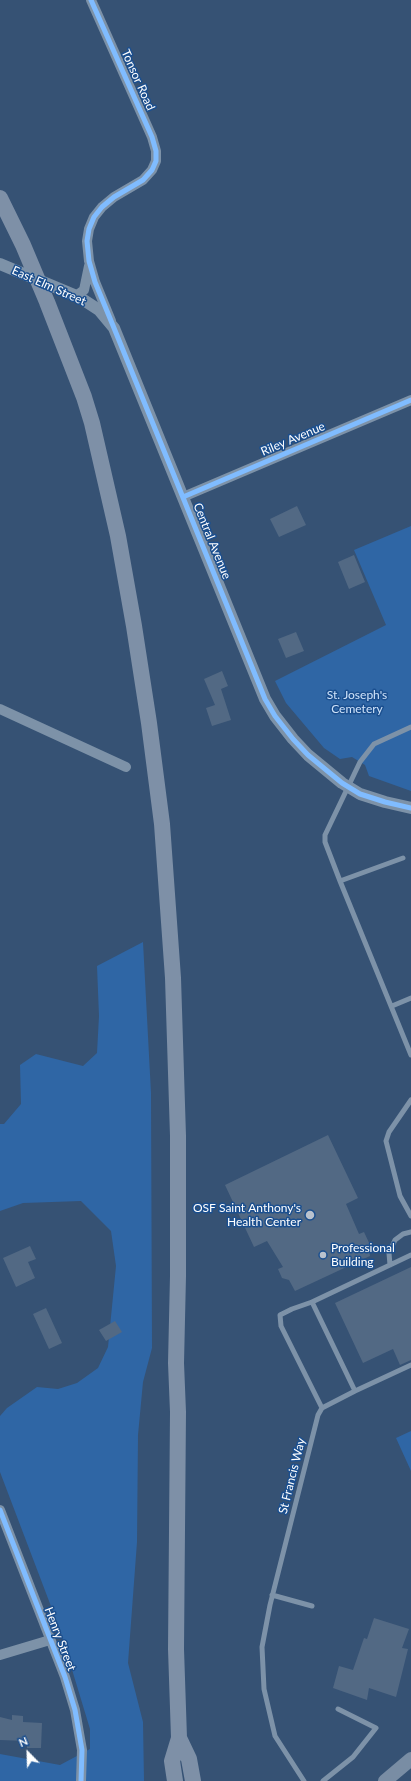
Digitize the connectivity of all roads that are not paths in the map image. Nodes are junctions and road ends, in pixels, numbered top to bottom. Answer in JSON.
{"nodes":[{"id":1,"x":91,"y":0,"type":"edge"},
{"id":2,"x":152,"y":170,"type":"joint"},
{"id":3,"x":0,"y":198,"type":"edge"},
{"id":4,"x":90,"y":262,"type":"junction"},
{"id":5,"x":0,"y":264,"type":"edge"},
{"id":6,"x":78,"y":297,"type":"junction"},
{"id":7,"x":114,"y":328,"type":"junction"},
{"id":8,"x":411,"y":400,"type":"edge"},
{"id":9,"x":183,"y":497,"type":"junction"},
{"id":10,"x":0,"y":709,"type":"edge"},
{"id":11,"x":411,"y":727,"type":"edge"},
{"id":12,"x":126,"y":767,"type":"dead end"},
{"id":13,"x":348,"y":786,"type":"junction"},
{"id":14,"x":411,"y":808,"type":"edge"},
{"id":15,"x":403,"y":858,"type":"dead end"},
{"id":16,"x":340,"y":881,"type":"junction"},
{"id":17,"x":411,"y":998,"type":"edge"},
{"id":18,"x":392,"y":1006,"type":"junction"},
{"id":19,"x":411,"y":1055,"type":"edge"},
{"id":20,"x":411,"y":1100,"type":"edge"},
{"id":21,"x":411,"y":1216,"type":"edge"},
{"id":22,"x":411,"y":1232,"type":"edge"},
{"id":23,"x":411,"y":1255,"type":"edge"},
{"id":24,"x":390,"y":1265,"type":"junction"},
{"id":25,"x":312,"y":1302,"type":"junction"},
{"id":26,"x":411,"y":1365,"type":"edge"},
{"id":27,"x":355,"y":1391,"type":"junction"},
{"id":28,"x":322,"y":1408,"type":"junction"},
{"id":29,"x":0,"y":1510,"type":"edge"},
{"id":30,"x":272,"y":1595,"type":"junction"},
{"id":31,"x":312,"y":1606,"type":"dead end"},
{"id":32,"x":50,"y":1640,"type":"junction"},
{"id":33,"x":0,"y":1655,"type":"edge"},
{"id":34,"x":338,"y":1709,"type":"dead end"},
{"id":35,"x":179,"y":1738,"type":"junction"},
{"id":36,"x":411,"y":1759,"type":"edge"},
{"id":37,"x":81,"y":1781,"type":"edge"},
{"id":38,"x":175,"y":1781,"type":"edge"},
{"id":39,"x":192,"y":1781,"type":"edge"},
{"id":40,"x":304,"y":1781,"type":"edge"},
{"id":41,"x":323,"y":1781,"type":"edge"},
{"id":42,"x":385,"y":1781,"type":"edge"}],
"edges":[{"from":1,"to":2,"type":"street","name":"Tonsor Road"},
{"from":2,"to":4,"type":"street","name":"Central Avenue"},
{"from":3,"to":35,"type":"highway"},
{"from":4,"to":6,"type":"street","name":"Central Avenue"},
{"from":4,"to":7,"type":"street","name":"Central Avenue"},
{"from":5,"to":6,"type":"street","name":"East Elm Street","bridge":true},
{"from":6,"to":7,"type":"street","name":"East Elm Street"},
{"from":7,"to":9,"type":"street","name":"Central Avenue"},
{"from":8,"to":9,"type":"street","name":"Riley Avenue"},
{"from":9,"to":13,"type":"street","name":"Central Avenue"},
{"from":10,"to":12,"type":"street"},
{"from":11,"to":13,"type":"lane"},
{"from":13,"to":14,"type":"street","name":"Central Avenue"},
{"from":13,"to":16,"type":"lane"},
{"from":15,"to":16,"type":"lane"},
{"from":16,"to":18,"type":"lane"},
{"from":17,"to":18,"type":"lane"},
{"from":18,"to":19,"type":"lane"},
{"from":20,"to":21,"type":"lane"},
{"from":22,"to":24,"type":"lane"},
{"from":23,"to":24,"type":"lane"},
{"from":24,"to":25,"type":"lane"},
{"from":25,"to":27,"type":"lane"},
{"from":25,"to":28,"type":"lane"},
{"from":26,"to":27,"type":"lane"},
{"from":27,"to":28,"type":"lane"},
{"from":28,"to":30,"type":"lane","name":"St Francis Way"},
{"from":29,"to":32,"type":"street","name":"Henry Street"},
{"from":30,"to":31,"type":"lane"},
{"from":30,"to":40,"type":"lane","name":"St Francis Way"},
{"from":32,"to":33,"type":"street"},
{"from":32,"to":37,"type":"street","name":"Henry Street"},
{"from":34,"to":41,"type":"lane"},
{"from":35,"to":38,"type":"highway"},
{"from":35,"to":39,"type":"highway"},
{"from":36,"to":42,"type":"main road"}]}
